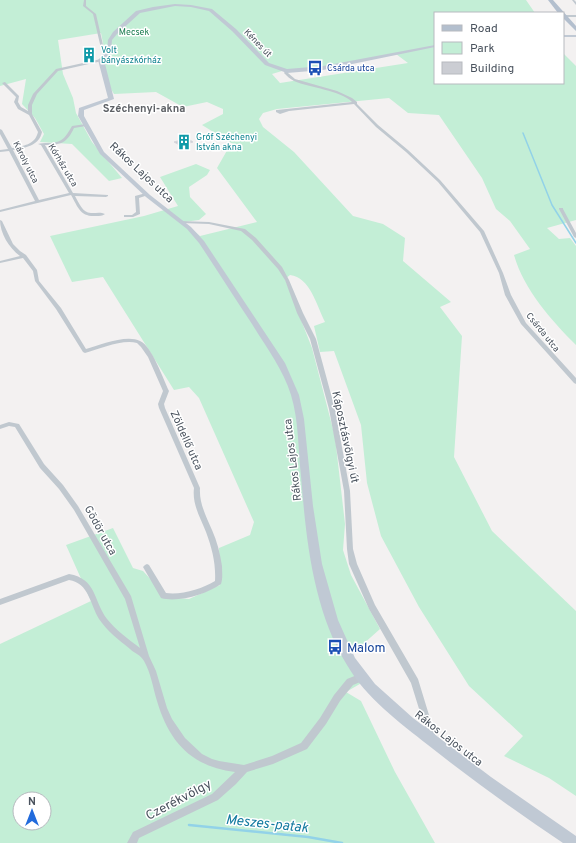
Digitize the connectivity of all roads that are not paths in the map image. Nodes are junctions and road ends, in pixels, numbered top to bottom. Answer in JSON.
{"nodes":[{"id":1,"x":85,"y":0,"type":"edge"},
{"id":2,"x":550,"y":0,"type":"edge"},
{"id":3,"x":573,"y":0,"type":"edge"},
{"id":4,"x":576,"y":4,"type":"edge"},
{"id":5,"x":560,"y":12,"type":"edge"},
{"id":6,"x":564,"y":15,"type":"edge"},
{"id":7,"x":564,"y":16,"type":"edge"},
{"id":8,"x":576,"y":16,"type":"edge"},
{"id":9,"x":576,"y":29,"type":"edge"},
{"id":10,"x":564,"y":36,"type":"edge"},
{"id":11,"x":576,"y":36,"type":"edge"},
{"id":12,"x":434,"y":46,"type":"edge"},
{"id":13,"x":103,"y":58,"type":"junction"},
{"id":14,"x":287,"y":71,"type":"junction"},
{"id":15,"x":4,"y":84,"type":"dead end"},
{"id":16,"x":356,"y":103,"type":"junction"},
{"id":17,"x":288,"y":110,"type":"dead end"},
{"id":18,"x":30,"y":114,"type":"junction"},
{"id":19,"x":85,"y":125,"type":"junction"},
{"id":20,"x":0,"y":130,"type":"edge"},
{"id":21,"x":33,"y":144,"type":"junction"},
{"id":22,"x":42,"y":144,"type":"junction"},
{"id":23,"x":10,"y":149,"type":"junction"},
{"id":24,"x":0,"y":151,"type":"edge"},
{"id":25,"x":71,"y":194,"type":"junction"},
{"id":26,"x":146,"y":194,"type":"junction"},
{"id":27,"x":106,"y":196,"type":"dead end"},
{"id":28,"x":38,"y":202,"type":"junction"},
{"id":29,"x":561,"y":209,"type":"dead end"},
{"id":30,"x":0,"y":211,"type":"edge"},
{"id":31,"x":103,"y":214,"type":"dead end"},
{"id":32,"x":126,"y":216,"type":"dead end"},
{"id":33,"x":0,"y":220,"type":"edge"},
{"id":34,"x":180,"y":222,"type":"junction"},
{"id":35,"x":576,"y":237,"type":"edge"},
{"id":36,"x":24,"y":256,"type":"junction"},
{"id":37,"x":0,"y":262,"type":"edge"},
{"id":38,"x":576,"y":382,"type":"edge"},
{"id":39,"x":0,"y":427,"type":"edge"},
{"id":40,"x":147,"y":567,"type":"dead end"},
{"id":41,"x":0,"y":602,"type":"edge"},
{"id":42,"x":146,"y":656,"type":"junction"},
{"id":43,"x":362,"y":677,"type":"junction"},
{"id":44,"x":433,"y":741,"type":"junction"},
{"id":45,"x":244,"y":769,"type":"junction"},
{"id":46,"x":132,"y":843,"type":"edge"},
{"id":47,"x":575,"y":843,"type":"edge"}],
"edges":[{"from":1,"to":13,"type":"street"},
{"from":2,"to":5,"type":"main road"},
{"from":3,"to":4,"type":"street"},
{"from":6,"to":8,"type":"street"},
{"from":7,"to":9,"type":"main road"},
{"from":10,"to":11,"type":"street"},
{"from":12,"to":14,"type":"street","name":"Kénes út"},
{"from":13,"to":14,"type":"street","name":"Kénes út"},
{"from":13,"to":18,"type":"street"},
{"from":13,"to":19,"type":"street"},
{"from":14,"to":16,"type":"street","name":"Csárda utca"},
{"from":15,"to":18,"type":"street"},
{"from":16,"to":17,"type":"street"},
{"from":16,"to":38,"type":"street","name":"Csárda utca"},
{"from":18,"to":21,"type":"street"},
{"from":19,"to":22,"type":"street"},
{"from":19,"to":26,"type":"street","name":"Rákos Lajos utca"},
{"from":20,"to":23,"type":"street","name":"Károly utca"},
{"from":21,"to":22,"type":"street"},
{"from":21,"to":23,"type":"street"},
{"from":22,"to":25,"type":"street","name":"Kórház utca"},
{"from":23,"to":24,"type":"street"},
{"from":23,"to":28,"type":"street","name":"Károly utca"},
{"from":25,"to":27,"type":"street"},
{"from":25,"to":28,"type":"street"},
{"from":25,"to":31,"type":"street","name":"Kórház utca"},
{"from":26,"to":32,"type":"street"},
{"from":26,"to":34,"type":"street","name":"Rákos Lajos utca"},
{"from":28,"to":30,"type":"street"},
{"from":29,"to":35,"type":"street"},
{"from":33,"to":36,"type":"street"},
{"from":34,"to":43,"type":"street","name":"Rákos Lajos utca"},
{"from":34,"to":44,"type":"street","name":"Káposztásvölgyi út"},
{"from":36,"to":37,"type":"street"},
{"from":36,"to":40,"type":"street","name":"Zöldellő utca"},
{"from":39,"to":42,"type":"street","name":"Gödör utca"},
{"from":41,"to":42,"type":"street"},
{"from":42,"to":45,"type":"street","name":"Gödör utca"},
{"from":43,"to":44,"type":"street","name":"Rákos Lajos utca"},
{"from":43,"to":45,"type":"street","name":"Czerékvölgy"},
{"from":44,"to":47,"type":"street","name":"Rákos Lajos utca"},
{"from":45,"to":46,"type":"street","name":"Czerékvölgy"}]}
